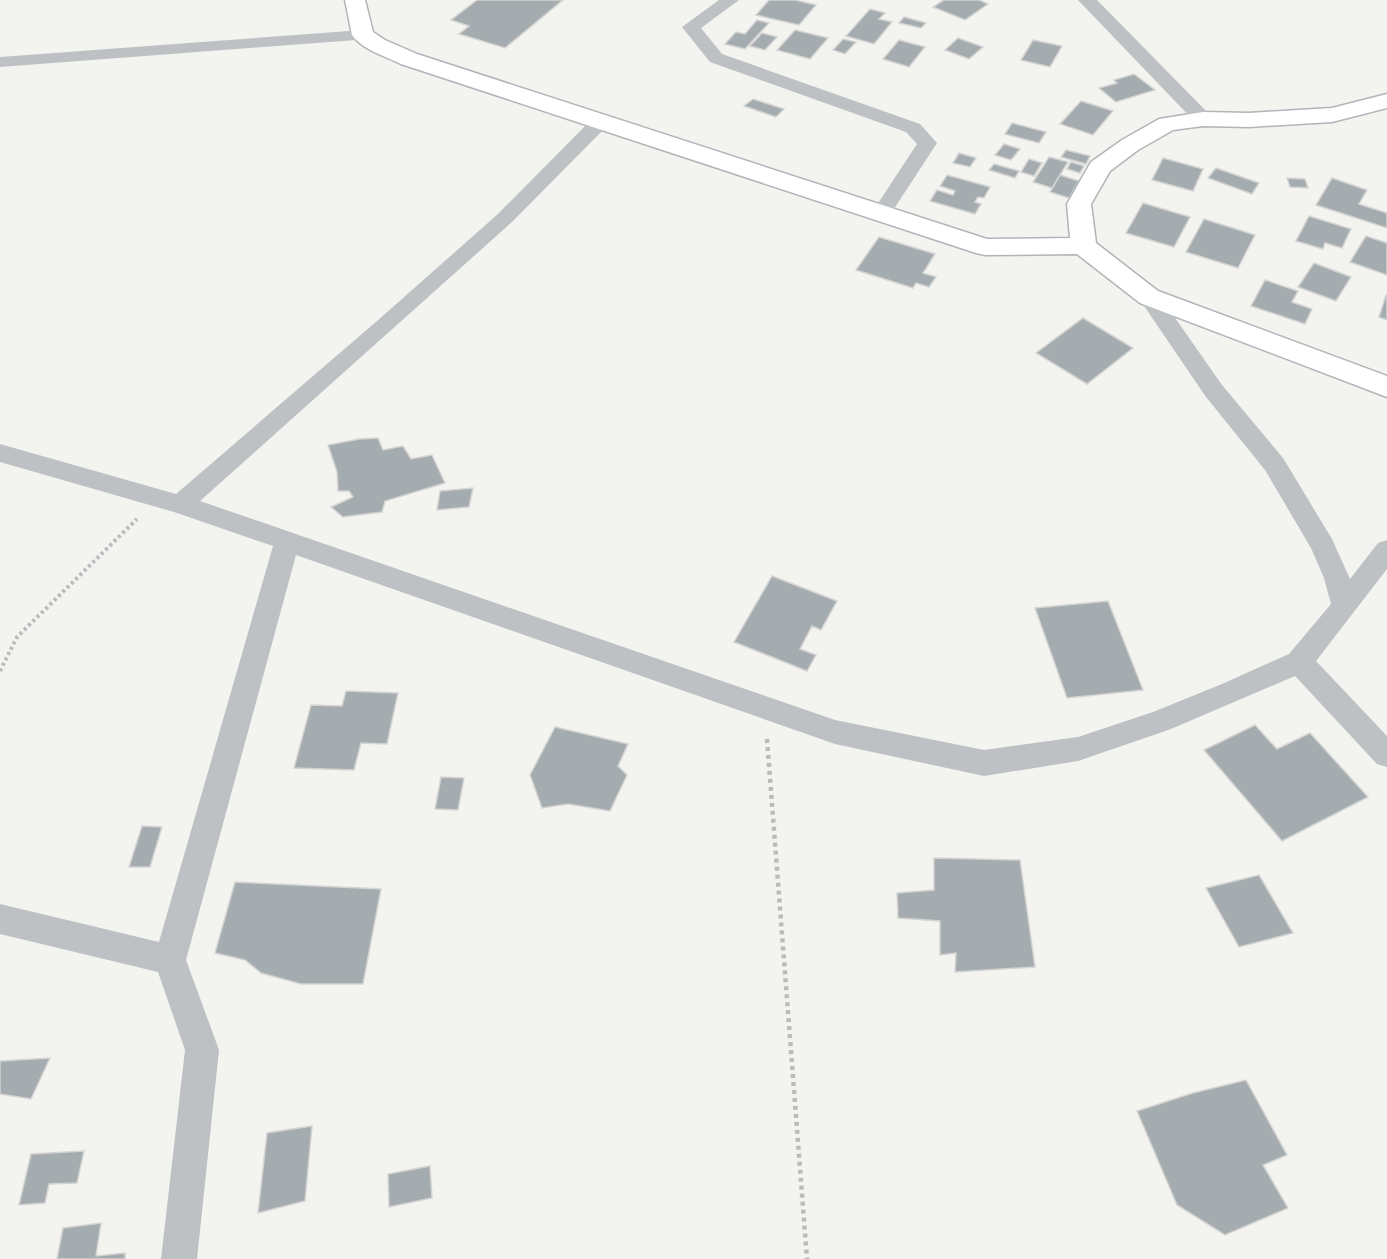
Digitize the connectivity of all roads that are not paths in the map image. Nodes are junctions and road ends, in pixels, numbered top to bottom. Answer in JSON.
{"nodes":[{"id":1,"x":355,"y":0,"type":"edge"},
{"id":2,"x":730,"y":0,"type":"edge"},
{"id":3,"x":1087,"y":0,"type":"edge"},
{"id":4,"x":363,"y":35,"type":"junction"},
{"id":5,"x":0,"y":62,"type":"edge"},
{"id":6,"x":1387,"y":101,"type":"edge"},
{"id":7,"x":1203,"y":119,"type":"junction"},
{"id":8,"x":600,"y":122,"type":"junction"},
{"id":9,"x":881,"y":214,"type":"junction"},
{"id":10,"x":1083,"y":246,"type":"junction"},
{"id":11,"x":1149,"y":297,"type":"junction"},
{"id":12,"x":1387,"y":387,"type":"edge"},
{"id":13,"x":0,"y":453,"type":"edge"},
{"id":14,"x":169,"y":501,"type":"junction"},
{"id":15,"x":287,"y":542,"type":"junction"},
{"id":16,"x":1387,"y":550,"type":"edge"},
{"id":17,"x":1345,"y":606,"type":"junction"},
{"id":18,"x":1299,"y":662,"type":"junction"},
{"id":19,"x":1387,"y":755,"type":"edge"},
{"id":20,"x":0,"y":919,"type":"edge"},
{"id":21,"x":170,"y":960,"type":"junction"},
{"id":22,"x":179,"y":1259,"type":"edge"}],
"edges":[{"from":1,"to":4,"type":"street"},
{"from":2,"to":9,"type":"street"},
{"from":3,"to":7,"type":"street"},
{"from":4,"to":5,"type":"street"},
{"from":4,"to":8,"type":"street"},
{"from":6,"to":7,"type":"street"},
{"from":7,"to":10,"type":"street"},
{"from":8,"to":9,"type":"street"},
{"from":8,"to":14,"type":"street"},
{"from":9,"to":10,"type":"street"},
{"from":10,"to":11,"type":"street"},
{"from":11,"to":12,"type":"street"},
{"from":11,"to":17,"type":"street"},
{"from":13,"to":14,"type":"street"},
{"from":14,"to":15,"type":"street"},
{"from":15,"to":18,"type":"street"},
{"from":15,"to":21,"type":"street"},
{"from":16,"to":17,"type":"street"},
{"from":17,"to":18,"type":"street"},
{"from":18,"to":19,"type":"street"},
{"from":20,"to":21,"type":"street"},
{"from":21,"to":22,"type":"street"}]}
